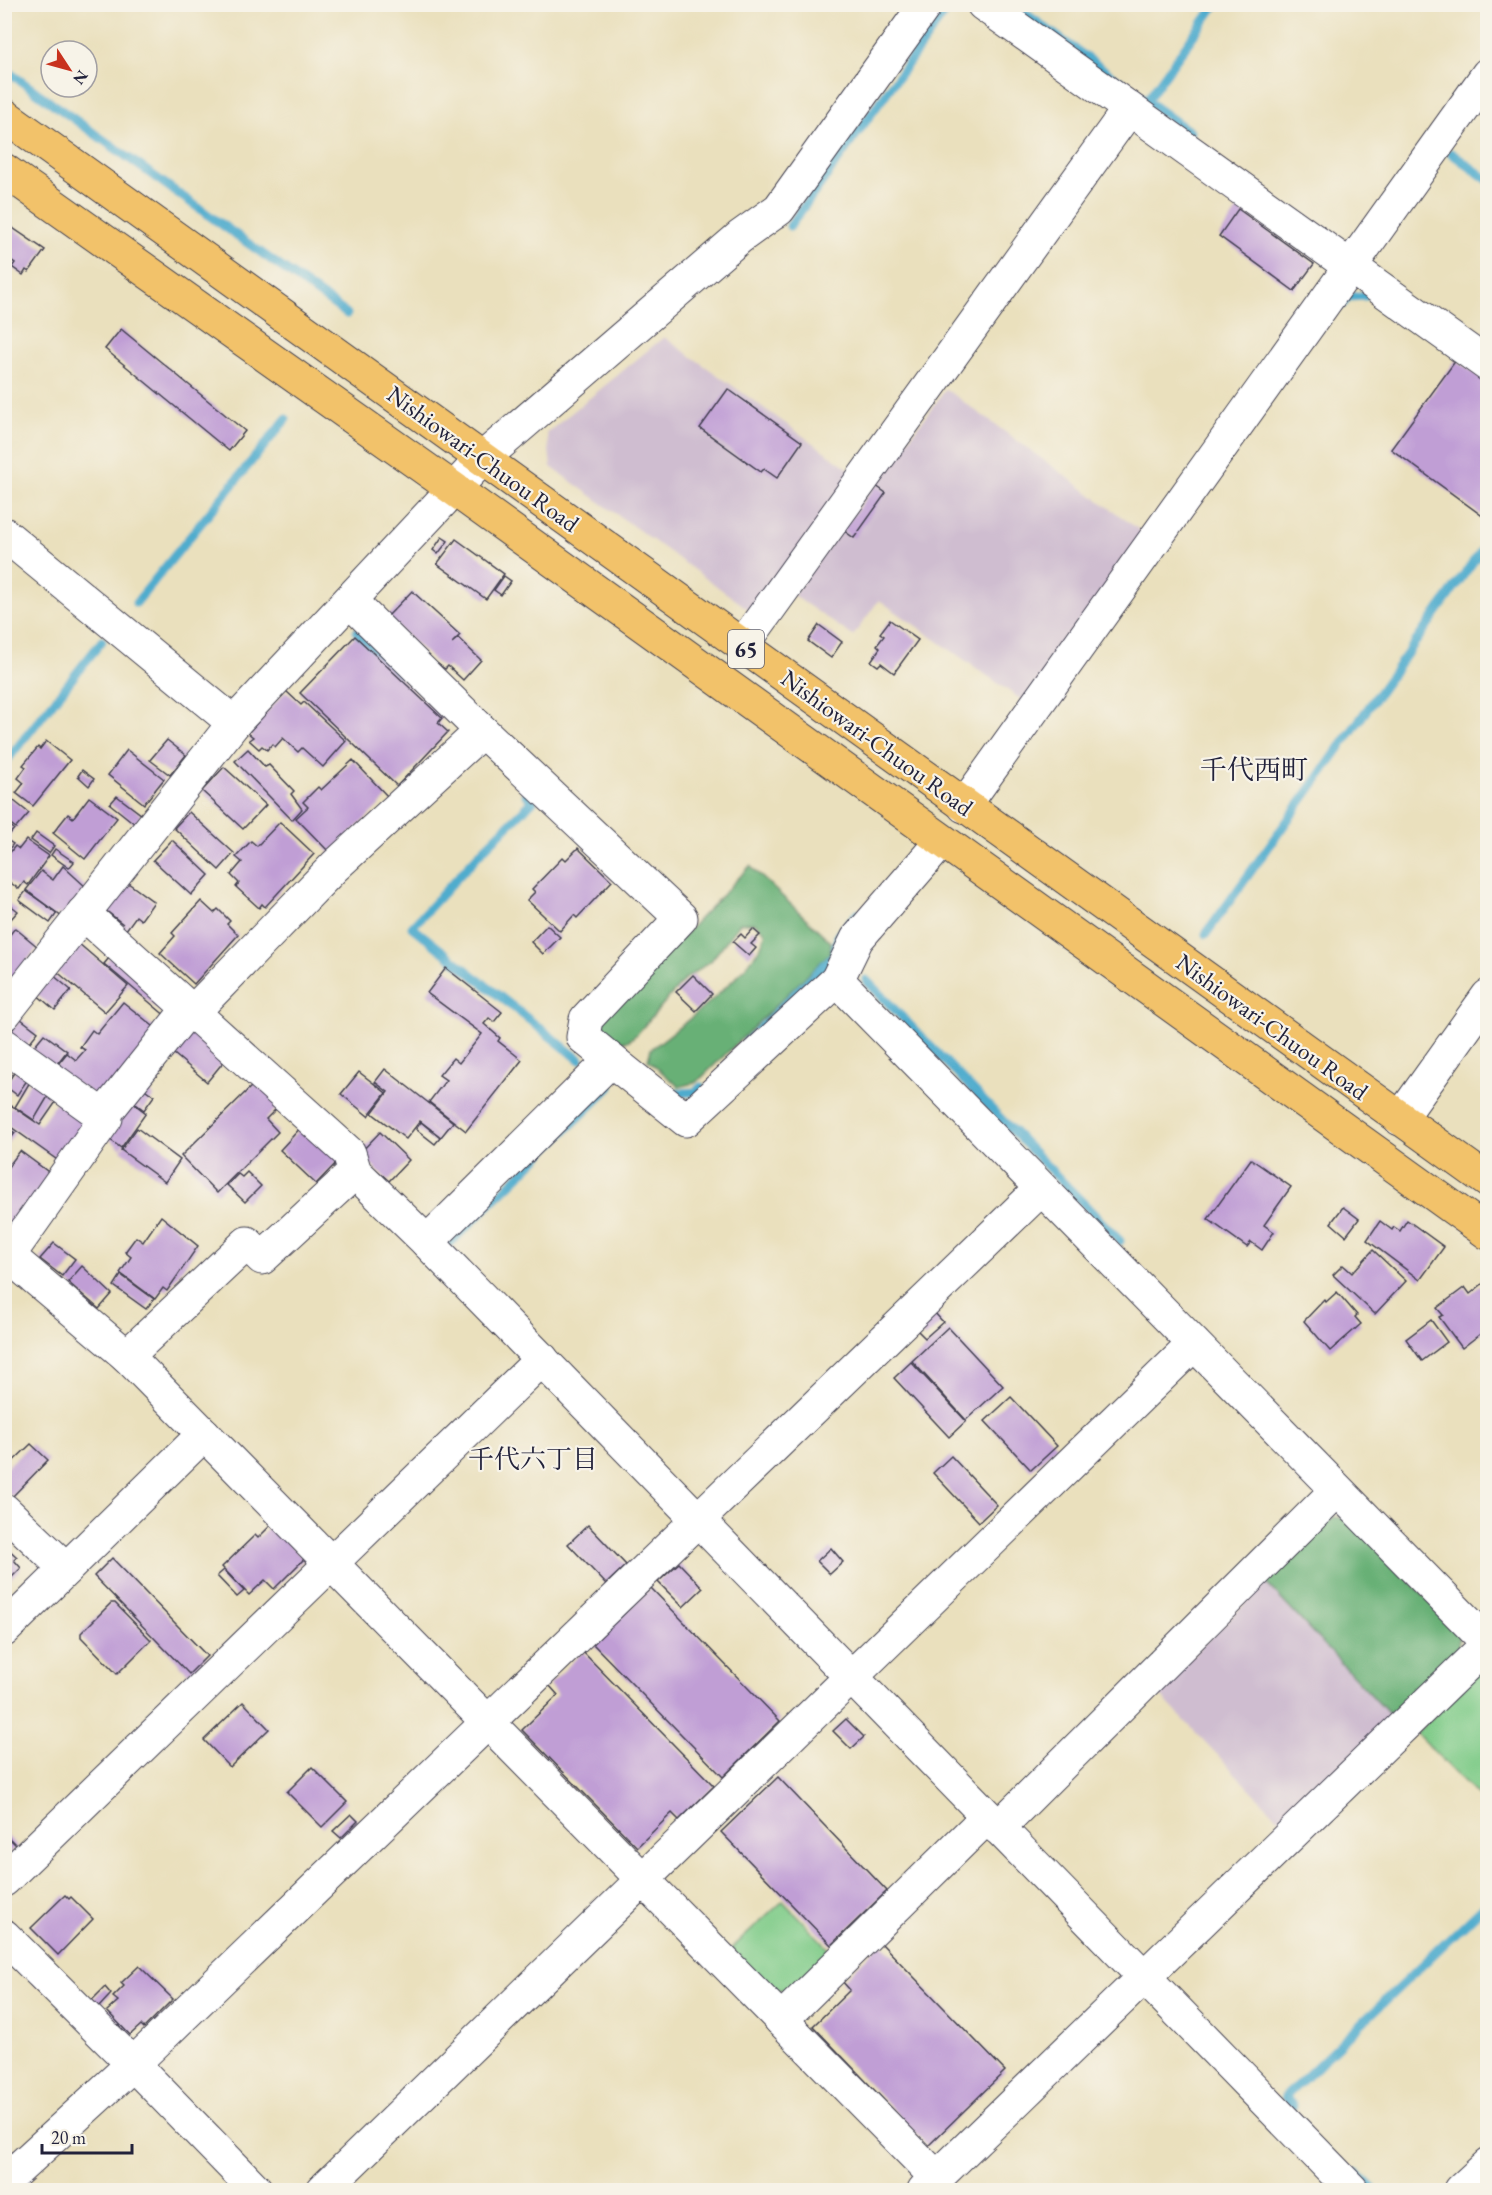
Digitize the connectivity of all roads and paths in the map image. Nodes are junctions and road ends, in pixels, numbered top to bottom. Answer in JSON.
{"nodes":[{"id":1,"x":926,"y":4,"type":"edge"},
{"id":2,"x":983,"y":4,"type":"edge"},
{"id":3,"x":1488,"y":74,"type":"edge"},
{"id":4,"x":1129,"y":109,"type":"junction"},
{"id":5,"x":4,"y":115,"type":"edge"},
{"id":6,"x":4,"y":170,"type":"edge"},
{"id":7,"x":1350,"y":267,"type":"junction"},
{"id":8,"x":1488,"y":365,"type":"edge"},
{"id":9,"x":482,"y":459,"type":"junction"},
{"id":10,"x":454,"y":489,"type":"junction"},
{"id":11,"x":4,"y":534,"type":"edge"},
{"id":12,"x":350,"y":601,"type":"junction"},
{"id":13,"x":742,"y":646,"type":"junction"},
{"id":14,"x":234,"y":723,"type":"junction"},
{"id":15,"x":482,"y":731,"type":"junction"},
{"id":16,"x":964,"y":806,"type":"junction"},
{"id":17,"x":942,"y":841,"type":"junction"},
{"id":18,"x":83,"y":914,"type":"junction"},
{"id":19,"x":837,"y":980,"type":"junction"},
{"id":20,"x":1488,"y":996,"type":"edge"},
{"id":21,"x":192,"y":1009,"type":"junction"},
{"id":22,"x":4,"y":1014,"type":"edge"},
{"id":23,"x":4,"y":1045,"type":"edge"},
{"id":24,"x":611,"y":1060,"type":"junction"},
{"id":25,"x":103,"y":1116,"type":"junction"},
{"id":26,"x":1400,"y":1119,"type":"junction"},
{"id":27,"x":355,"y":1172,"type":"junction"},
{"id":28,"x":1488,"y":1181,"type":"edge"},
{"id":29,"x":1041,"y":1189,"type":"junction"},
{"id":30,"x":1488,"y":1233,"type":"edge"},
{"id":31,"x":427,"y":1242,"type":"junction"},
{"id":32,"x":6,"y":1257,"type":"edge"},
{"id":33,"x":1194,"y":1344,"type":"junction"},
{"id":34,"x":127,"y":1356,"type":"junction"},
{"id":35,"x":542,"y":1359,"type":"junction"},
{"id":36,"x":204,"y":1434,"type":"junction"},
{"id":37,"x":1337,"y":1490,"type":"junction"},
{"id":38,"x":4,"y":1510,"type":"edge"},
{"id":39,"x":697,"y":1519,"type":"junction"},
{"id":40,"x":331,"y":1563,"type":"junction"},
{"id":41,"x":66,"y":1569,"type":"junction"},
{"id":42,"x":4,"y":1630,"type":"edge"},
{"id":43,"x":1488,"y":1643,"type":"edge"},
{"id":44,"x":851,"y":1677,"type":"junction"},
{"id":45,"x":489,"y":1723,"type":"junction"},
{"id":46,"x":993,"y":1822,"type":"junction"},
{"id":47,"x":4,"y":1880,"type":"edge"},
{"id":48,"x":643,"y":1880,"type":"junction"},
{"id":49,"x":4,"y":1936,"type":"edge"},
{"id":50,"x":1144,"y":1977,"type":"junction"},
{"id":51,"x":781,"y":2020,"type":"junction"},
{"id":52,"x":134,"y":2064,"type":"junction"},
{"id":53,"x":1488,"y":2165,"type":"edge"},
{"id":54,"x":4,"y":2182,"type":"edge"},
{"id":55,"x":930,"y":2184,"type":"edge"},
{"id":56,"x":256,"y":2190,"type":"edge"},
{"id":57,"x":322,"y":2190,"type":"edge"},
{"id":58,"x":1352,"y":2190,"type":"edge"},
{"id":59,"x":1461,"y":2190,"type":"edge"}],
"edges":[{"from":1,"to":9,"type":"street"},
{"from":2,"to":4,"type":"street"},
{"from":3,"to":7,"type":"street"},
{"from":4,"to":7,"type":"street"},
{"from":4,"to":13,"type":"street"},
{"from":5,"to":9,"type":"main road","name":"Nishiowari-Chuou Road","number":"65"},
{"from":6,"to":10,"type":"main road","name":"Nishiowari-Chuou Road","number":"65"},
{"from":7,"to":8,"type":"street"},
{"from":7,"to":16,"type":"street"},
{"from":9,"to":10,"type":"street"},
{"from":9,"to":13,"type":"main road","name":"Nishiowari-Chuou Road","number":"65"},
{"from":10,"to":12,"type":"street"},
{"from":10,"to":17,"type":"main road","name":"Nishiowari-Chuou Road","number":"65"},
{"from":11,"to":14,"type":"street"},
{"from":12,"to":14,"type":"street"},
{"from":12,"to":15,"type":"street"},
{"from":13,"to":16,"type":"main road","name":"Nishiowari-Chuou Road","number":"65"},
{"from":14,"to":18,"type":"street"},
{"from":15,"to":21,"type":"street"},
{"from":15,"to":24,"type":"street"},
{"from":16,"to":26,"type":"main road","name":"Nishiowari-Chuou Road","number":"65"},
{"from":17,"to":19,"type":"street"},
{"from":17,"to":30,"type":"main road","name":"Nishiowari-Chuou Road","number":"65"},
{"from":18,"to":21,"type":"street"},
{"from":18,"to":22,"type":"street"},
{"from":19,"to":24,"type":"street"},
{"from":19,"to":29,"type":"street"},
{"from":20,"to":26,"type":"street"},
{"from":21,"to":25,"type":"street"},
{"from":21,"to":27,"type":"street"},
{"from":23,"to":25,"type":"street"},
{"from":24,"to":31,"type":"street"},
{"from":25,"to":32,"type":"street"},
{"from":26,"to":28,"type":"main road","name":"Nishiowari-Chuou Road","number":"65"},
{"from":27,"to":31,"type":"street"},
{"from":27,"to":34,"type":"street"},
{"from":29,"to":33,"type":"street"},
{"from":29,"to":39,"type":"street"},
{"from":31,"to":35,"type":"street"},
{"from":32,"to":34,"type":"street"},
{"from":33,"to":37,"type":"street"},
{"from":33,"to":44,"type":"street"},
{"from":34,"to":36,"type":"street"},
{"from":35,"to":39,"type":"street"},
{"from":35,"to":40,"type":"street"},
{"from":36,"to":40,"type":"street"},
{"from":36,"to":41,"type":"street"},
{"from":37,"to":43,"type":"street"},
{"from":37,"to":46,"type":"street"},
{"from":38,"to":41,"type":"street"},
{"from":39,"to":44,"type":"street"},
{"from":39,"to":45,"type":"street"},
{"from":40,"to":45,"type":"street"},
{"from":40,"to":47,"type":"street"},
{"from":41,"to":42,"type":"street"},
{"from":43,"to":50,"type":"street"},
{"from":44,"to":46,"type":"street"},
{"from":44,"to":48,"type":"street"},
{"from":45,"to":48,"type":"street"},
{"from":45,"to":52,"type":"street"},
{"from":46,"to":50,"type":"street"},
{"from":46,"to":51,"type":"street"},
{"from":48,"to":51,"type":"street"},
{"from":48,"to":57,"type":"street"},
{"from":49,"to":52,"type":"street"},
{"from":50,"to":55,"type":"street"},
{"from":50,"to":58,"type":"street"},
{"from":51,"to":55,"type":"street"},
{"from":52,"to":54,"type":"street"},
{"from":52,"to":56,"type":"street"},
{"from":53,"to":59,"type":"street"}]}
